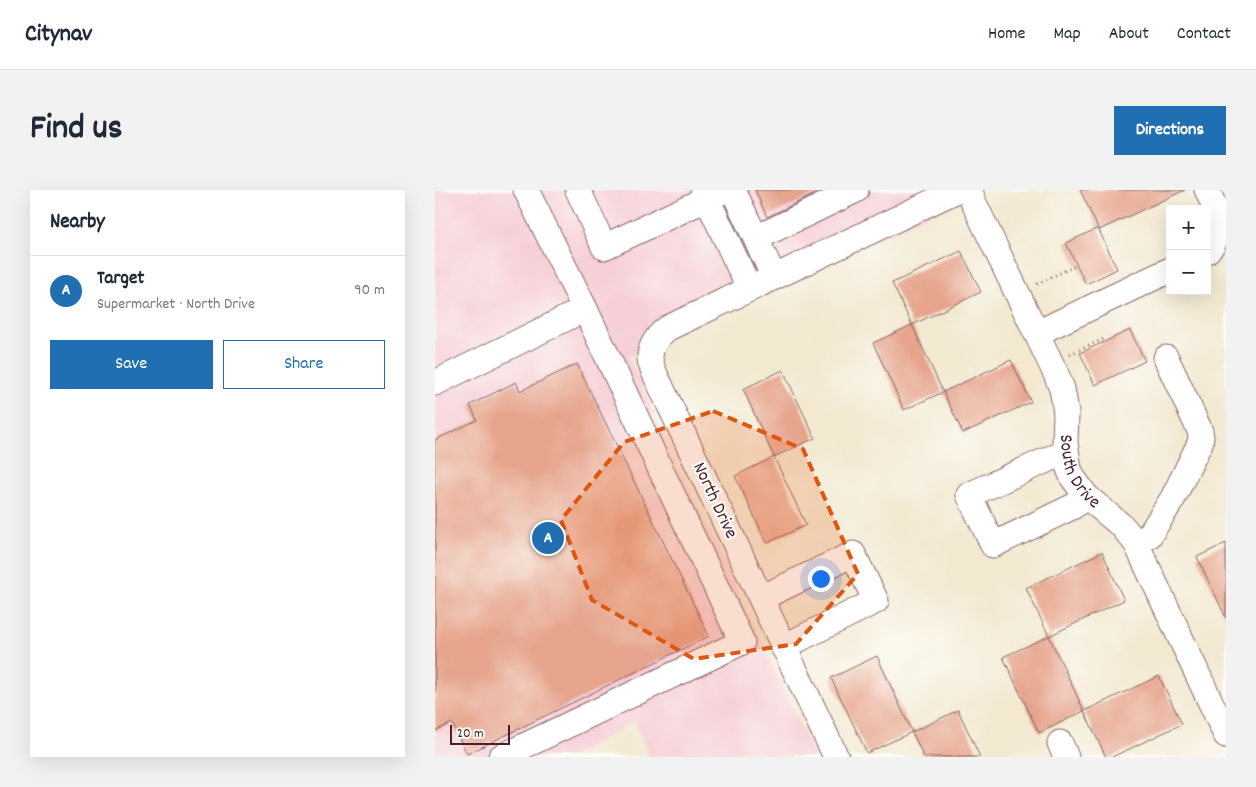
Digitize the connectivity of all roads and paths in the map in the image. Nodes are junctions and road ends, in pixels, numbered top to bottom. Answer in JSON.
{"nodes":[{"id":1,"x":526,"y":190,"type":"edge"},
{"id":2,"x":578,"y":190,"type":"edge"},
{"id":3,"x":733,"y":190,"type":"edge"},
{"id":4,"x":856,"y":190,"type":"edge"},
{"id":5,"x":957,"y":190,"type":"edge"},
{"id":6,"x":970,"y":190,"type":"edge"},
{"id":7,"x":1207,"y":190,"type":"edge"},
{"id":8,"x":712,"y":193,"type":"edge"},
{"id":9,"x":755,"y":238,"type":"junction"},
{"id":10,"x":1211,"y":246,"type":"edge"},
{"id":11,"x":1075,"y":266,"type":"dead end"},
{"id":12,"x":1166,"y":272,"type":"edge"},
{"id":13,"x":774,"y":277,"type":"junction"},
{"id":14,"x":1036,"y":284,"type":"dead end"},
{"id":15,"x":749,"y":288,"type":"junction"},
{"id":16,"x":585,"y":309,"type":"junction"},
{"id":17,"x":1037,"y":333,"type":"junction"},
{"id":18,"x":1104,"y":339,"type":"dead end"},
{"id":19,"x":1070,"y":354,"type":"dead end"},
{"id":20,"x":1166,"y":358,"type":"dead end"},
{"id":21,"x":435,"y":383,"type":"edge"},
{"id":22,"x":1066,"y":456,"type":"junction"},
{"id":23,"x":1086,"y":496,"type":"junction"},
{"id":24,"x":1136,"y":543,"type":"junction"},
{"id":25,"x":761,"y":598,"type":"junction"},
{"id":26,"x":783,"y":647,"type":"junction"},
{"id":27,"x":1226,"y":735,"type":"edge"},
{"id":28,"x":501,"y":757,"type":"edge"},
{"id":29,"x":836,"y":757,"type":"edge"}],
"edges":[{"from":1,"to":16,"type":"street"},
{"from":2,"to":8,"type":"street"},
{"from":3,"to":9,"type":"street"},
{"from":4,"to":9,"type":"street"},
{"from":5,"to":13,"type":"street","name":"North Drive"},
{"from":6,"to":17,"type":"street","name":"South Drive"},
{"from":7,"to":10,"type":"street"},
{"from":8,"to":15,"type":"street"},
{"from":9,"to":13,"type":"street"},
{"from":11,"to":14,"type":"path"},
{"from":12,"to":17,"type":"street"},
{"from":13,"to":15,"type":"street","name":"North Drive"},
{"from":15,"to":25,"type":"street","name":"North Drive"},
{"from":16,"to":21,"type":"street"},
{"from":16,"to":28,"type":"street"},
{"from":17,"to":22,"type":"street","name":"South Drive"},
{"from":18,"to":19,"type":"path"},
{"from":20,"to":24,"type":"street"},
{"from":22,"to":23,"type":"street","name":"South Drive"},
{"from":22,"to":23,"type":"street"},
{"from":23,"to":24,"type":"street","name":"South Drive"},
{"from":24,"to":27,"type":"street","name":"South Drive"},
{"from":25,"to":26,"type":"street","name":"North Drive"},
{"from":25,"to":26,"type":"street"},
{"from":26,"to":29,"type":"street","name":"North Drive"}]}
